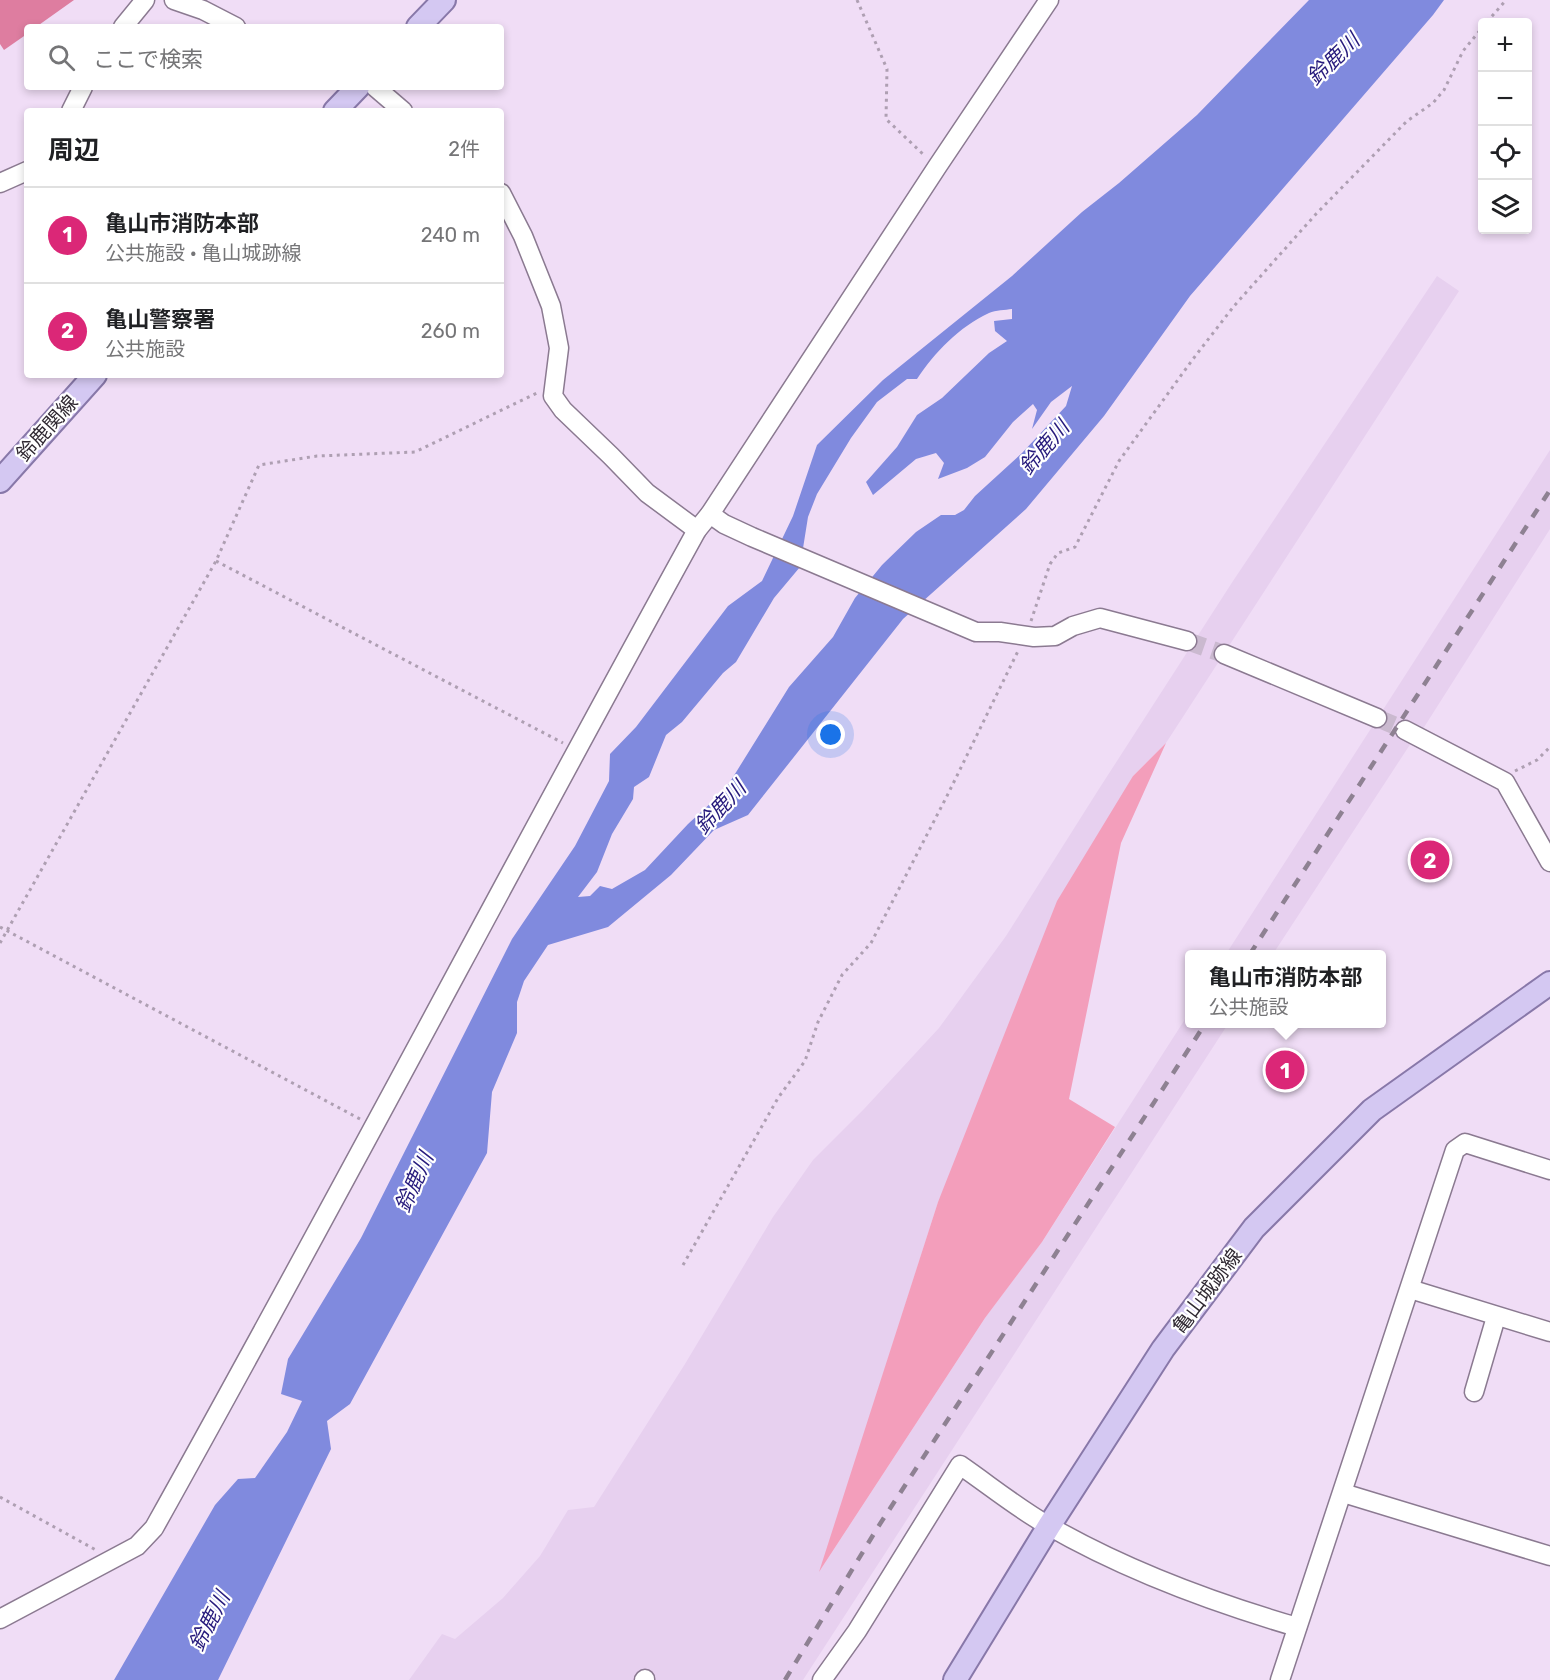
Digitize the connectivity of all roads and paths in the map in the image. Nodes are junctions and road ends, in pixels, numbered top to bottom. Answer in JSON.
{"nodes":[{"id":1,"x":145,"y":0,"type":"edge"},
{"id":2,"x":174,"y":0,"type":"edge"},
{"id":3,"x":444,"y":0,"type":"edge"},
{"id":4,"x":857,"y":0,"type":"edge"},
{"id":5,"x":1049,"y":0,"type":"edge"},
{"id":6,"x":1506,"y":0,"type":"edge"},
{"id":7,"x":1490,"y":18,"type":"edge"},
{"id":8,"x":125,"y":24,"type":"edge"},
{"id":9,"x":230,"y":24,"type":"edge"},
{"id":10,"x":421,"y":24,"type":"edge"},
{"id":11,"x":82,"y":90,"type":"edge"},
{"id":12,"x":355,"y":90,"type":"edge"},
{"id":13,"x":382,"y":92,"type":"edge"},
{"id":14,"x":72,"y":108,"type":"edge"},
{"id":15,"x":338,"y":108,"type":"edge"},
{"id":16,"x":400,"y":108,"type":"edge"},
{"id":17,"x":937,"y":167,"type":"junction"},
{"id":18,"x":24,"y":172,"type":"edge"},
{"id":19,"x":0,"y":183,"type":"edge"},
{"id":20,"x":504,"y":199,"type":"edge"},
{"id":21,"x":92,"y":378,"type":"edge"},
{"id":22,"x":553,"y":384,"type":"junction"},
{"id":23,"x":0,"y":481,"type":"edge"},
{"id":24,"x":717,"y":519,"type":"junction"},
{"id":25,"x":697,"y":530,"type":"junction"},
{"id":26,"x":216,"y":561,"type":"junction"},
{"id":27,"x":1187,"y":641,"type":"tunnel mouth"},
{"id":28,"x":1224,"y":654,"type":"tunnel mouth"},
{"id":29,"x":1377,"y":718,"type":"tunnel mouth"},
{"id":30,"x":1405,"y":730,"type":"tunnel mouth"},
{"id":31,"x":1550,"y":747,"type":"edge"},
{"id":32,"x":576,"y":750,"type":"junction"},
{"id":33,"x":1506,"y":782,"type":"junction"},
{"id":34,"x":1550,"y":862,"type":"edge"},
{"id":35,"x":0,"y":927,"type":"edge"},
{"id":36,"x":7,"y":930,"type":"junction"},
{"id":37,"x":0,"y":943,"type":"edge"},
{"id":38,"x":1550,"y":983,"type":"edge"},
{"id":39,"x":375,"y":1127,"type":"junction"},
{"id":40,"x":1550,"y":1170,"type":"edge"},
{"id":41,"x":1410,"y":1289,"type":"junction"},
{"id":42,"x":1496,"y":1317,"type":"junction"},
{"id":43,"x":1550,"y":1332,"type":"edge"},
{"id":44,"x":1474,"y":1392,"type":"dead end"},
{"id":45,"x":1343,"y":1493,"type":"junction"},
{"id":46,"x":0,"y":1497,"type":"edge"},
{"id":47,"x":1049,"y":1526,"type":"junction"},
{"id":48,"x":1550,"y":1557,"type":"edge"},
{"id":49,"x":112,"y":1558,"type":"junction"},
{"id":50,"x":0,"y":1619,"type":"edge"},
{"id":51,"x":1297,"y":1627,"type":"junction"},
{"id":52,"x":822,"y":1680,"type":"edge"},
{"id":53,"x":955,"y":1680,"type":"edge"},
{"id":54,"x":1280,"y":1680,"type":"edge"}],
"edges":[{"from":1,"to":8,"type":"street"},
{"from":2,"to":9,"type":"street"},
{"from":3,"to":10,"type":"main road"},
{"from":4,"to":17,"type":"path"},
{"from":5,"to":17,"type":"street"},
{"from":6,"to":7,"type":"path"},
{"from":11,"to":14,"type":"street"},
{"from":12,"to":15,"type":"main road"},
{"from":13,"to":16,"type":"street"},
{"from":17,"to":24,"type":"street"},
{"from":18,"to":19,"type":"street"},
{"from":20,"to":22,"type":"street"},
{"from":21,"to":23,"type":"main road","name":"鈴鹿関線"},
{"from":22,"to":25,"type":"street"},
{"from":22,"to":26,"type":"path"},
{"from":24,"to":25,"type":"street"},
{"from":24,"to":27,"type":"street"},
{"from":25,"to":32,"type":"street"},
{"from":26,"to":32,"type":"path"},
{"from":26,"to":36,"type":"path"},
{"from":28,"to":29,"type":"street"},
{"from":30,"to":33,"type":"street"},
{"from":31,"to":33,"type":"path"},
{"from":32,"to":39,"type":"street"},
{"from":33,"to":34,"type":"street"},
{"from":35,"to":36,"type":"path"},
{"from":36,"to":37,"type":"path"},
{"from":36,"to":39,"type":"path"},
{"from":38,"to":47,"type":"main road","name":"亀山城跡線"},
{"from":39,"to":49,"type":"street"},
{"from":40,"to":41,"type":"street"},
{"from":41,"to":42,"type":"street"},
{"from":41,"to":45,"type":"street"},
{"from":42,"to":43,"type":"street"},
{"from":42,"to":44,"type":"street"},
{"from":45,"to":48,"type":"street"},
{"from":45,"to":51,"type":"street"},
{"from":46,"to":49,"type":"path"},
{"from":47,"to":51,"type":"street"},
{"from":47,"to":52,"type":"street"},
{"from":47,"to":53,"type":"main road","name":"亀山城跡線"},
{"from":49,"to":50,"type":"street"},
{"from":51,"to":54,"type":"street"}]}
